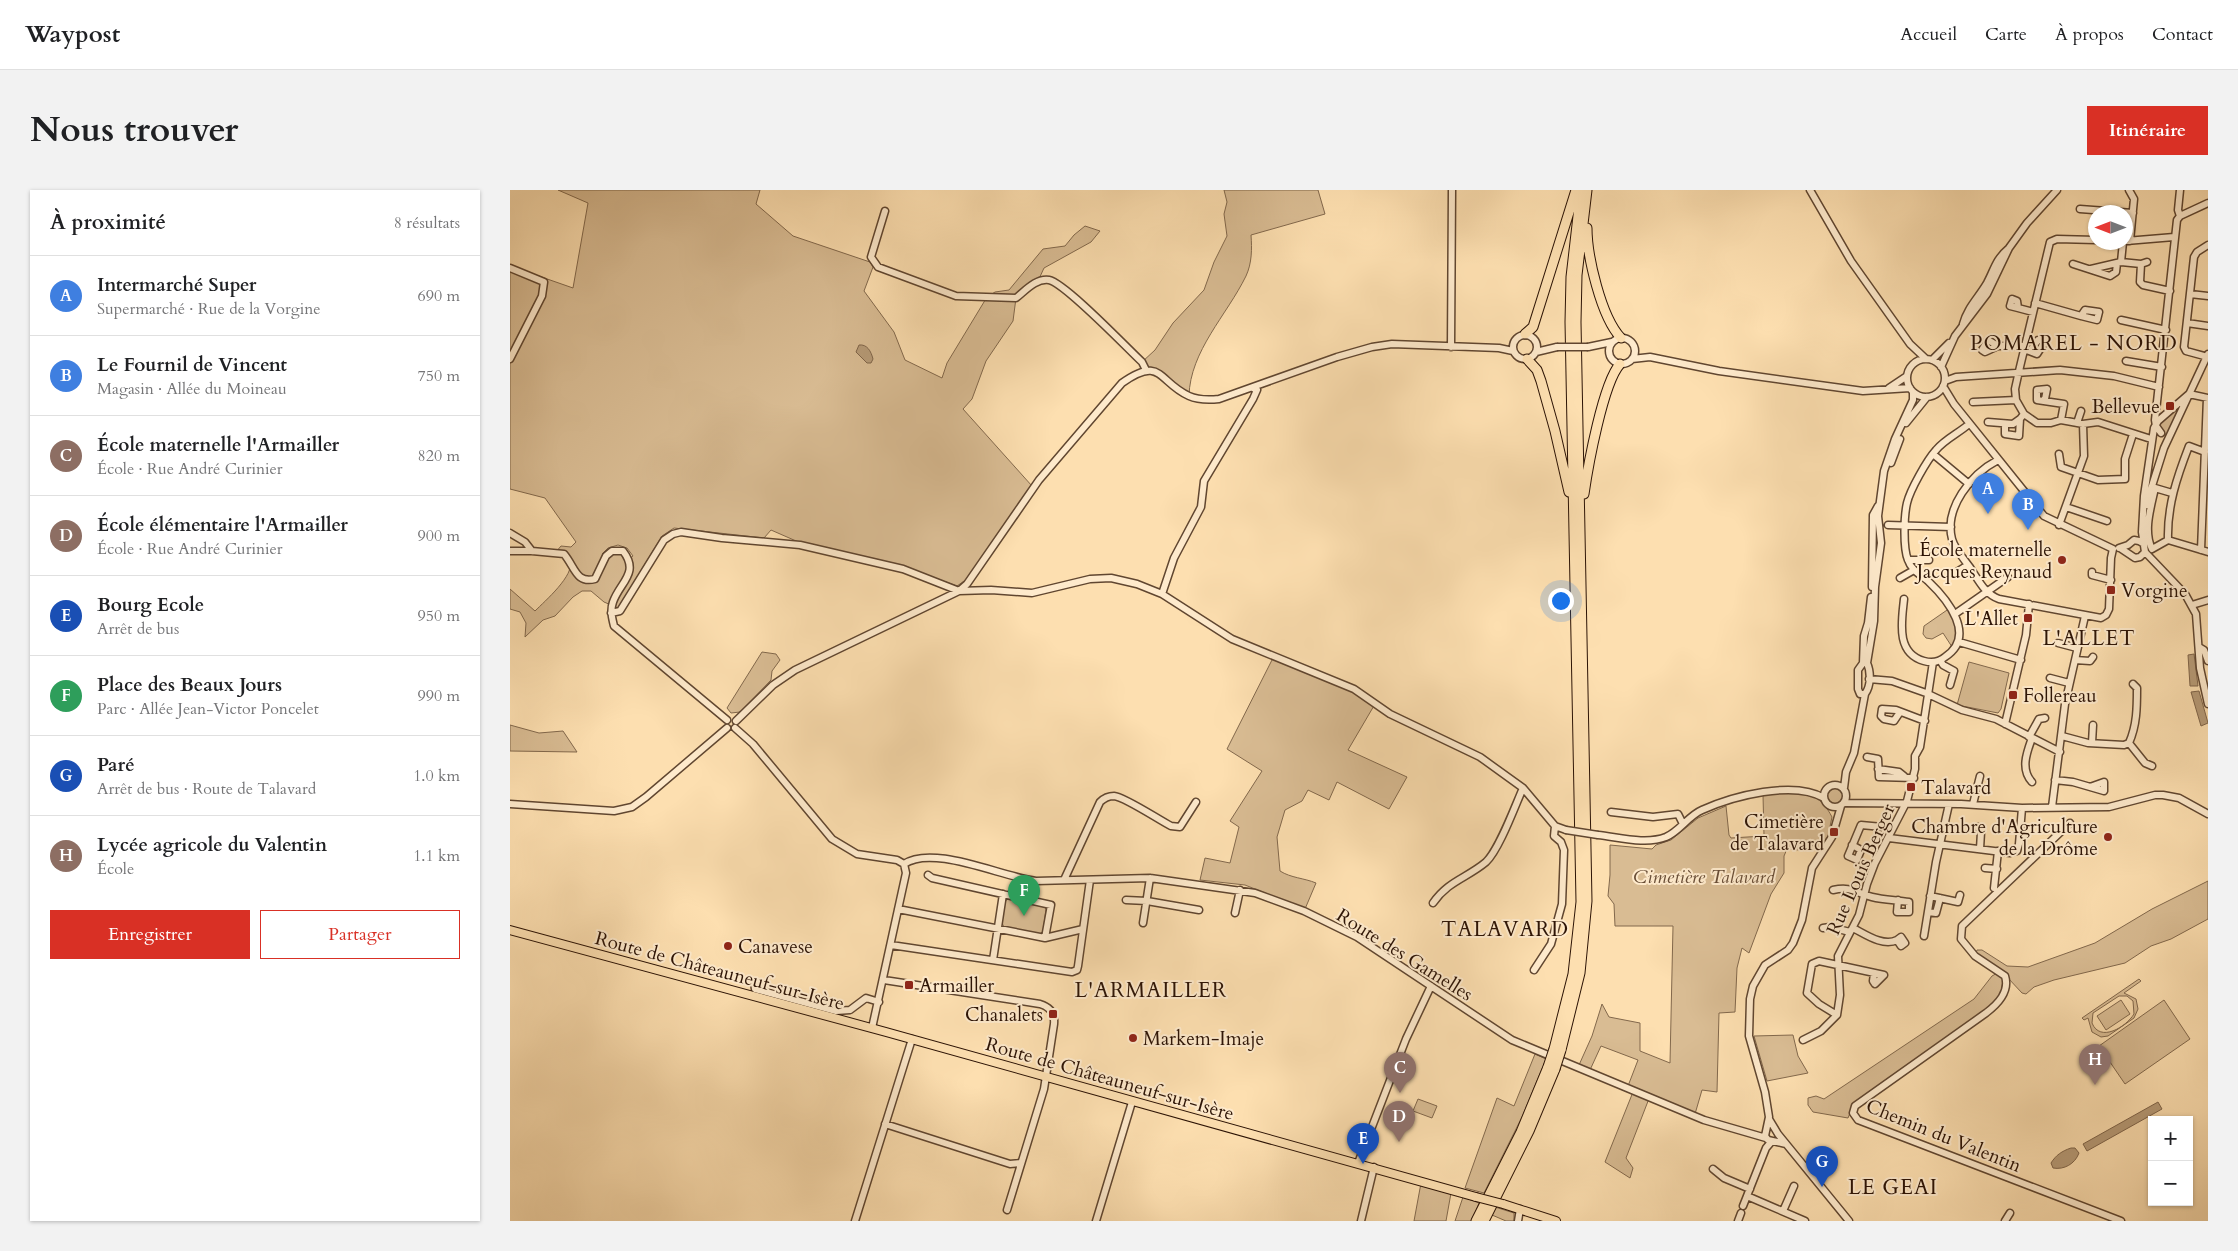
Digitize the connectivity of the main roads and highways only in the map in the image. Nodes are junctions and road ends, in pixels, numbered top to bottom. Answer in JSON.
{"nodes":[{"id":1,"x":1576,"y":190,"type":"edge"},
{"id":2,"x":1585,"y":191,"type":"edge"},
{"id":3,"x":1525,"y":334,"type":"road end"},
{"id":4,"x":1621,"y":338,"type":"road end"},
{"id":5,"x":1527,"y":359,"type":"road end"},
{"id":6,"x":1620,"y":364,"type":"road end"},
{"id":7,"x":1573,"y":512,"type":"junction"},
{"id":8,"x":1580,"y":522,"type":"junction"},
{"id":9,"x":510,"y":930,"type":"edge"},
{"id":10,"x":1558,"y":1050,"type":"junction"},
{"id":11,"x":1552,"y":1068,"type":"junction"},
{"id":12,"x":1476,"y":1221,"type":"edge"},
{"id":13,"x":1484,"y":1221,"type":"edge"},
{"id":14,"x":1556,"y":1221,"type":"edge"}],
"edges":[{"from":1,"to":3,"type":"highway"},
{"from":2,"to":4,"type":"highway"},
{"from":2,"to":7,"type":"highway"},
{"from":2,"to":8,"type":"highway"},
{"from":5,"to":7,"type":"highway"},
{"from":6,"to":8,"type":"highway"},
{"from":7,"to":10,"type":"highway"},
{"from":8,"to":10,"type":"highway"},
{"from":9,"to":14,"type":"main road","name":"Route de Châteauneuf-sur-Isère","bridge":true},
{"from":10,"to":11,"type":"highway","bridge":true},
{"from":11,"to":12,"type":"highway"},
{"from":11,"to":13,"type":"highway"}]}
